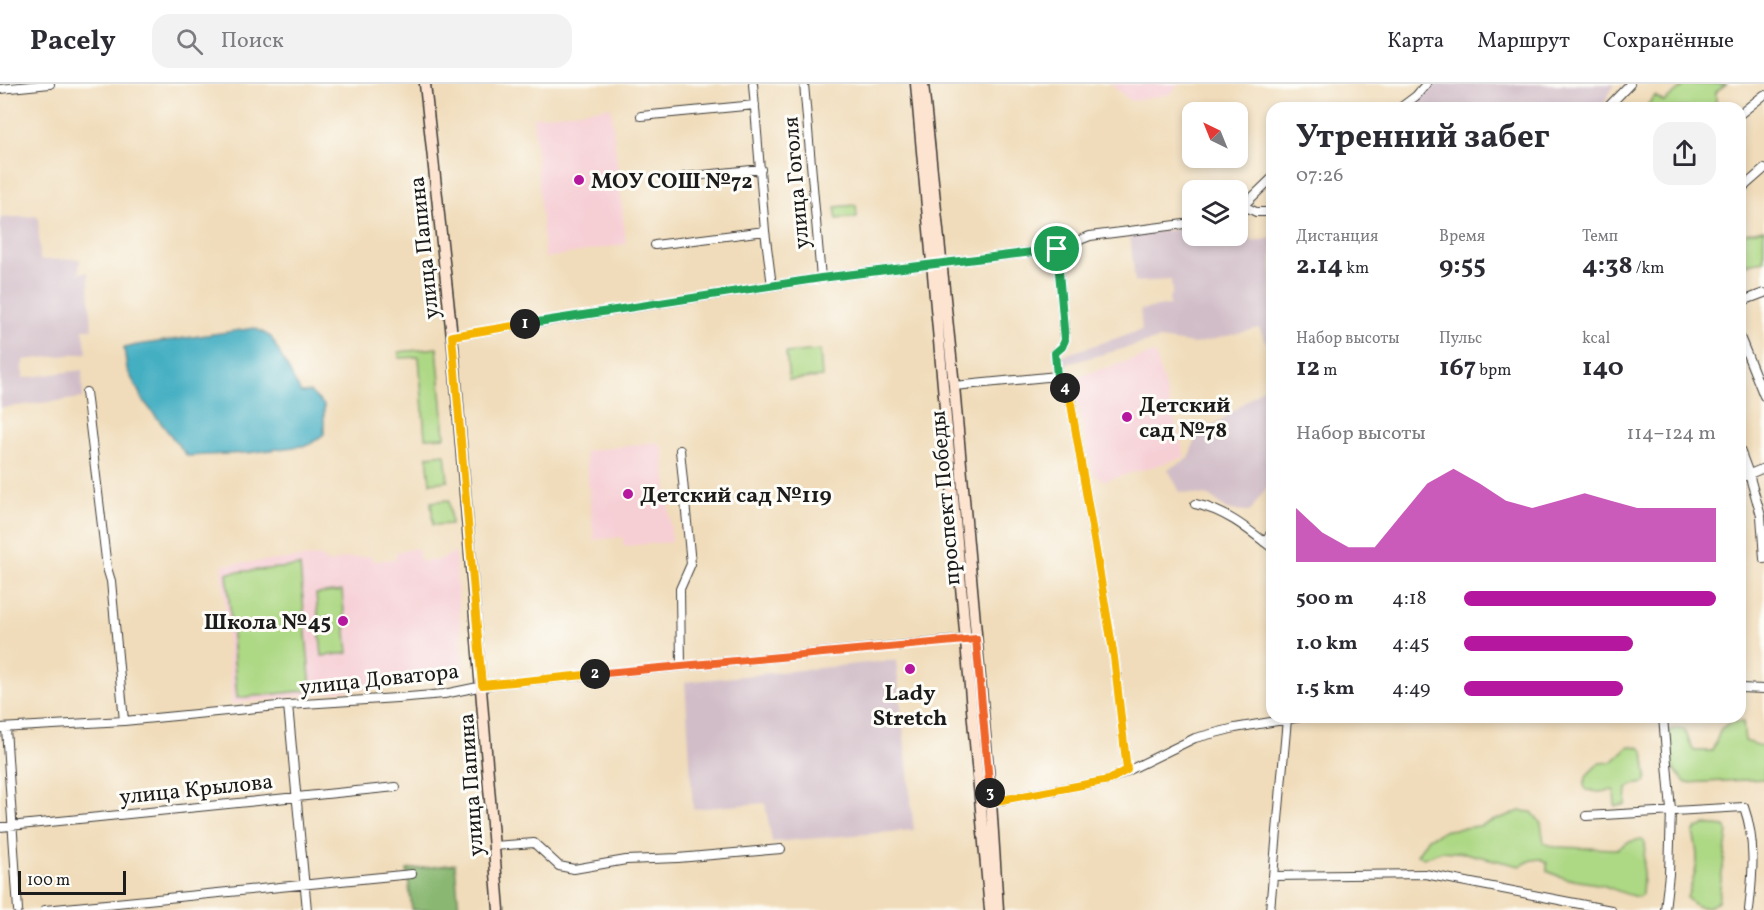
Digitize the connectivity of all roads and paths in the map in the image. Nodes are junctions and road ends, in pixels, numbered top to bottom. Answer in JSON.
{"nodes":[{"id":1,"x":50,"y":84,"type":"edge"},
{"id":2,"x":425,"y":84,"type":"edge"},
{"id":3,"x":753,"y":84,"type":"edge"},
{"id":4,"x":804,"y":84,"type":"edge"},
{"id":5,"x":916,"y":84,"type":"edge"},
{"id":6,"x":923,"y":84,"type":"edge"},
{"id":7,"x":1426,"y":84,"type":"edge"},
{"id":8,"x":1630,"y":84,"type":"edge"},
{"id":9,"x":0,"y":89,"type":"edge"},
{"id":10,"x":1764,"y":95,"type":"edge"},
{"id":11,"x":1408,"y":102,"type":"edge"},
{"id":12,"x":1613,"y":102,"type":"edge"},
{"id":13,"x":755,"y":105,"type":"junction"},
{"id":14,"x":1746,"y":109,"type":"edge"},
{"id":15,"x":642,"y":116,"type":"dead end"},
{"id":16,"x":761,"y":169,"type":"junction"},
{"id":17,"x":1764,"y":169,"type":"edge"},
{"id":18,"x":684,"y":177,"type":"dead end"},
{"id":19,"x":1266,"y":184,"type":"edge"},
{"id":20,"x":1746,"y":185,"type":"edge"},
{"id":21,"x":1248,"y":200,"type":"edge"},
{"id":22,"x":1248,"y":210,"type":"edge"},
{"id":23,"x":1266,"y":212,"type":"edge"},
{"id":24,"x":1182,"y":225,"type":"edge"},
{"id":25,"x":765,"y":231,"type":"junction"},
{"id":26,"x":655,"y":245,"type":"dead end"},
{"id":27,"x":1057,"y":249,"type":"junction"},
{"id":28,"x":937,"y":263,"type":"junction"},
{"id":29,"x":821,"y":278,"type":"junction"},
{"id":30,"x":772,"y":286,"type":"junction"},
{"id":31,"x":1764,"y":293,"type":"edge"},
{"id":32,"x":1746,"y":300,"type":"edge"},
{"id":33,"x":452,"y":336,"type":"junction"},
{"id":34,"x":1746,"y":352,"type":"edge"},
{"id":35,"x":1057,"y":376,"type":"junction"},
{"id":36,"x":954,"y":386,"type":"junction"},
{"id":37,"x":86,"y":392,"type":"dead end"},
{"id":38,"x":1764,"y":396,"type":"edge"},
{"id":39,"x":680,"y":450,"type":"dead end"},
{"id":40,"x":1746,"y":466,"type":"edge"},
{"id":41,"x":1764,"y":468,"type":"edge"},
{"id":42,"x":1749,"y":474,"type":"junction"},
{"id":43,"x":1746,"y":475,"type":"edge"},
{"id":44,"x":1195,"y":504,"type":"dead end"},
{"id":45,"x":1266,"y":540,"type":"edge"},
{"id":46,"x":1264,"y":542,"type":"joint"},
{"id":47,"x":1764,"y":559,"type":"edge"},
{"id":48,"x":971,"y":639,"type":"junction"},
{"id":49,"x":681,"y":666,"type":"junction"},
{"id":50,"x":482,"y":685,"type":"junction"},
{"id":51,"x":1746,"y":688,"type":"edge"},
{"id":52,"x":1764,"y":689,"type":"edge"},
{"id":53,"x":288,"y":705,"type":"junction"},
{"id":54,"x":124,"y":721,"type":"junction"},
{"id":55,"x":1266,"y":723,"type":"edge"},
{"id":56,"x":1287,"y":723,"type":"edge"},
{"id":57,"x":1664,"y":723,"type":"edge"},
{"id":58,"x":3,"y":728,"type":"edge"},
{"id":59,"x":1127,"y":770,"type":"junction"},
{"id":60,"x":396,"y":788,"type":"dead end"},
{"id":61,"x":297,"y":796,"type":"junction"},
{"id":62,"x":991,"y":802,"type":"junction"},
{"id":63,"x":1671,"y":810,"type":"junction"},
{"id":64,"x":1586,"y":816,"type":"dead end"},
{"id":65,"x":12,"y":825,"type":"junction"},
{"id":66,"x":0,"y":827,"type":"edge"},
{"id":67,"x":494,"y":846,"type":"junction"},
{"id":68,"x":782,"y":849,"type":"dead end"},
{"id":69,"x":412,"y":874,"type":"dead end"},
{"id":70,"x":1273,"y":876,"type":"junction"},
{"id":71,"x":305,"y":884,"type":"junction"},
{"id":72,"x":18,"y":910,"type":"edge"},
{"id":73,"x":45,"y":910,"type":"edge"},
{"id":74,"x":308,"y":910,"type":"edge"},
{"id":75,"x":499,"y":910,"type":"edge"},
{"id":76,"x":990,"y":910,"type":"edge"},
{"id":77,"x":998,"y":910,"type":"edge"},
{"id":78,"x":1270,"y":910,"type":"edge"},
{"id":79,"x":1611,"y":910,"type":"edge"},
{"id":80,"x":1665,"y":910,"type":"edge"},
{"id":81,"x":1749,"y":910,"type":"edge"}],
"edges":[{"from":1,"to":9,"type":"street"},
{"from":2,"to":33,"type":"main road","name":"улица Папина"},
{"from":3,"to":13,"type":"street"},
{"from":4,"to":29,"type":"street","name":"улица Гоголя"},
{"from":5,"to":28,"type":"main road","name":"проспект Победы"},
{"from":6,"to":28,"type":"main road","name":"проспект Победы"},
{"from":7,"to":11,"type":"street"},
{"from":8,"to":12,"type":"street"},
{"from":10,"to":14,"type":"street"},
{"from":13,"to":15,"type":"street"},
{"from":13,"to":16,"type":"street"},
{"from":16,"to":18,"type":"street"},
{"from":16,"to":25,"type":"street"},
{"from":17,"to":20,"type":"street"},
{"from":19,"to":21,"type":"street"},
{"from":22,"to":23,"type":"street"},
{"from":24,"to":27,"type":"street"},
{"from":25,"to":26,"type":"street"},
{"from":25,"to":30,"type":"street"},
{"from":27,"to":28,"type":"street"},
{"from":27,"to":35,"type":"street"},
{"from":28,"to":29,"type":"street"},
{"from":28,"to":36,"type":"main road","name":"проспект Победы"},
{"from":28,"to":48,"type":"main road","name":"проспект Победы"},
{"from":29,"to":30,"type":"street"},
{"from":30,"to":33,"type":"street"},
{"from":31,"to":32,"type":"street"},
{"from":33,"to":50,"type":"main road","name":"улица Папина"},
{"from":34,"to":38,"type":"street"},
{"from":35,"to":36,"type":"street"},
{"from":35,"to":59,"type":"street"},
{"from":36,"to":48,"type":"main road","name":"проспект Победы"},
{"from":37,"to":54,"type":"street"},
{"from":39,"to":49,"type":"street"},
{"from":40,"to":42,"type":"street"},
{"from":41,"to":42,"type":"street"},
{"from":42,"to":43,"type":"street"},
{"from":42,"to":47,"type":"street"},
{"from":44,"to":46,"type":"street"},
{"from":45,"to":46,"type":"street"},
{"from":48,"to":49,"type":"street","name":"улица Доватора"},
{"from":48,"to":62,"type":"main road","name":"проспект Победы"},
{"from":48,"to":76,"type":"main road","name":"проспект Победы"},
{"from":49,"to":50,"type":"street","name":"улица Доватора"},
{"from":50,"to":53,"type":"street","name":"улица Доватора"},
{"from":50,"to":67,"type":"main road","name":"улица Папина"},
{"from":51,"to":52,"type":"street"},
{"from":53,"to":54,"type":"street","name":"улица Доватора"},
{"from":53,"to":61,"type":"street"},
{"from":54,"to":58,"type":"street","name":"улица Доватора"},
{"from":55,"to":59,"type":"street"},
{"from":56,"to":70,"type":"street"},
{"from":57,"to":63,"type":"street"},
{"from":58,"to":65,"type":"street"},
{"from":59,"to":62,"type":"street"},
{"from":60,"to":61,"type":"street","name":"улица Крылова"},
{"from":61,"to":65,"type":"street","name":"улица Крылова"},
{"from":61,"to":71,"type":"street"},
{"from":62,"to":77,"type":"main road","name":"проспект Победы"},
{"from":63,"to":64,"type":"street"},
{"from":63,"to":80,"type":"street"},
{"from":63,"to":81,"type":"street"},
{"from":65,"to":66,"type":"street","name":"улица Крылова"},
{"from":65,"to":72,"type":"street"},
{"from":67,"to":68,"type":"street"},
{"from":67,"to":75,"type":"main road","name":"улица Папина"},
{"from":69,"to":71,"type":"street"},
{"from":70,"to":78,"type":"street"},
{"from":70,"to":79,"type":"street"},
{"from":71,"to":73,"type":"street"},
{"from":71,"to":74,"type":"street"}]}
